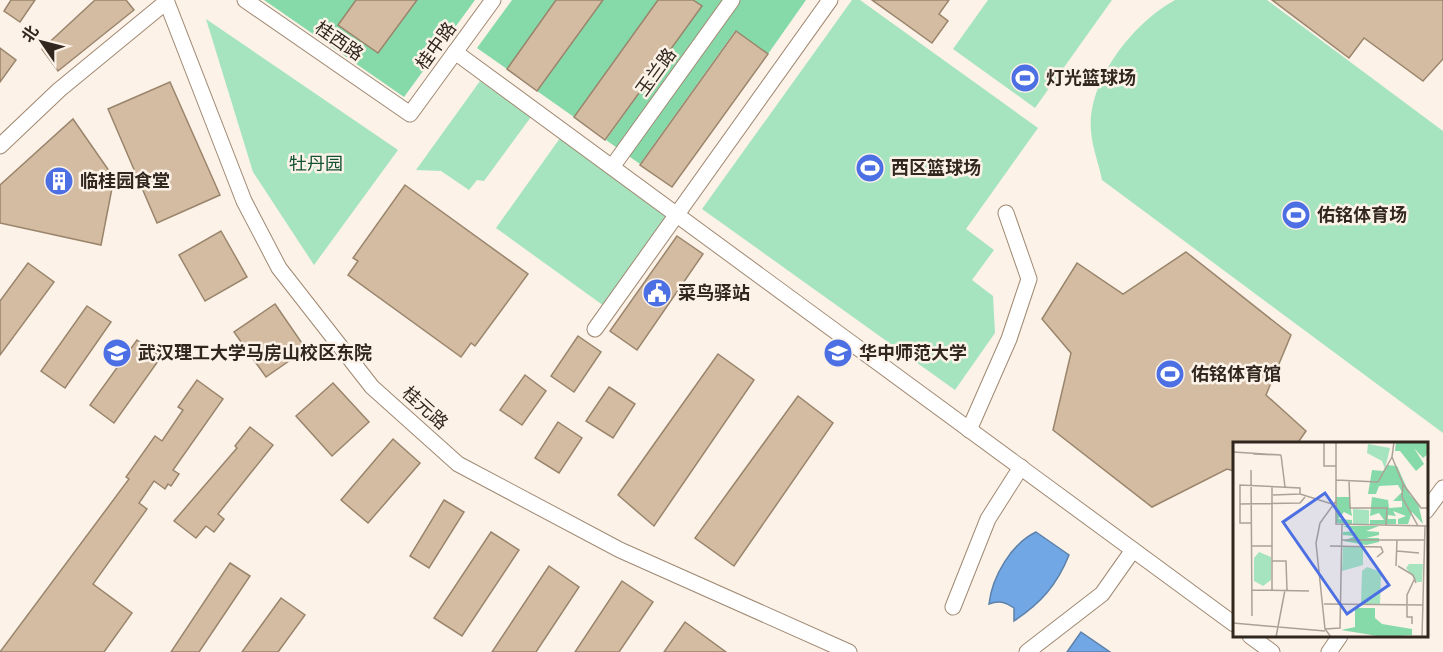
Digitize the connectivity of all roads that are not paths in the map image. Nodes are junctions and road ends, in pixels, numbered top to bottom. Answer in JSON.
{"nodes":[{"id":1,"x":245,"y":0,"type":"edge"},
{"id":2,"x":493,"y":0,"type":"edge"},
{"id":3,"x":732,"y":0,"type":"edge"},
{"id":4,"x":830,"y":0,"type":"edge"},
{"id":5,"x":166,"y":1,"type":"edge"},
{"id":6,"x":455,"y":52,"type":"junction"},
{"id":7,"x":410,"y":114,"type":"joint"},
{"id":8,"x":0,"y":146,"type":"edge"},
{"id":9,"x":612,"y":167,"type":"junction"},
{"id":10,"x":1006,"y":213,"type":"dead end"},
{"id":11,"x":677,"y":215,"type":"junction"},
{"id":12,"x":595,"y":329,"type":"dead end"},
{"id":13,"x":969,"y":430,"type":"junction"},
{"id":14,"x":1021,"y":467,"type":"junction"},
{"id":15,"x":1443,"y":488,"type":"edge"},
{"id":16,"x":1428,"y":508,"type":"edge"},
{"id":17,"x":1133,"y":550,"type":"junction"},
{"id":18,"x":953,"y":607,"type":"dead end"},
{"id":19,"x":1233,"y":623,"type":"edge"},
{"id":20,"x":1251,"y":637,"type":"edge"},
{"id":21,"x":1339,"y":637,"type":"edge"},
{"id":22,"x":849,"y":652,"type":"edge"},
{"id":23,"x":1027,"y":652,"type":"edge"},
{"id":24,"x":1272,"y":652,"type":"edge"},
{"id":25,"x":1329,"y":652,"type":"edge"}],
"edges":[{"from":1,"to":7,"type":"street","name":"桂西路"},
{"from":2,"to":6,"type":"street","name":"桂中路"},
{"from":3,"to":9,"type":"street","name":"玉兰路"},
{"from":4,"to":11,"type":"street"},
{"from":5,"to":8,"type":"street"},
{"from":5,"to":22,"type":"street","name":"桂元路"},
{"from":6,"to":7,"type":"street","name":"桂中路"},
{"from":6,"to":9,"type":"street"},
{"from":9,"to":11,"type":"street"},
{"from":10,"to":13,"type":"street"},
{"from":11,"to":12,"type":"street"},
{"from":11,"to":13,"type":"street"},
{"from":13,"to":14,"type":"street"},
{"from":14,"to":17,"type":"street"},
{"from":14,"to":18,"type":"street"},
{"from":15,"to":16,"type":"street"},
{"from":17,"to":19,"type":"street"},
{"from":17,"to":23,"type":"street"},
{"from":20,"to":24,"type":"street"},
{"from":21,"to":25,"type":"street"}]}
